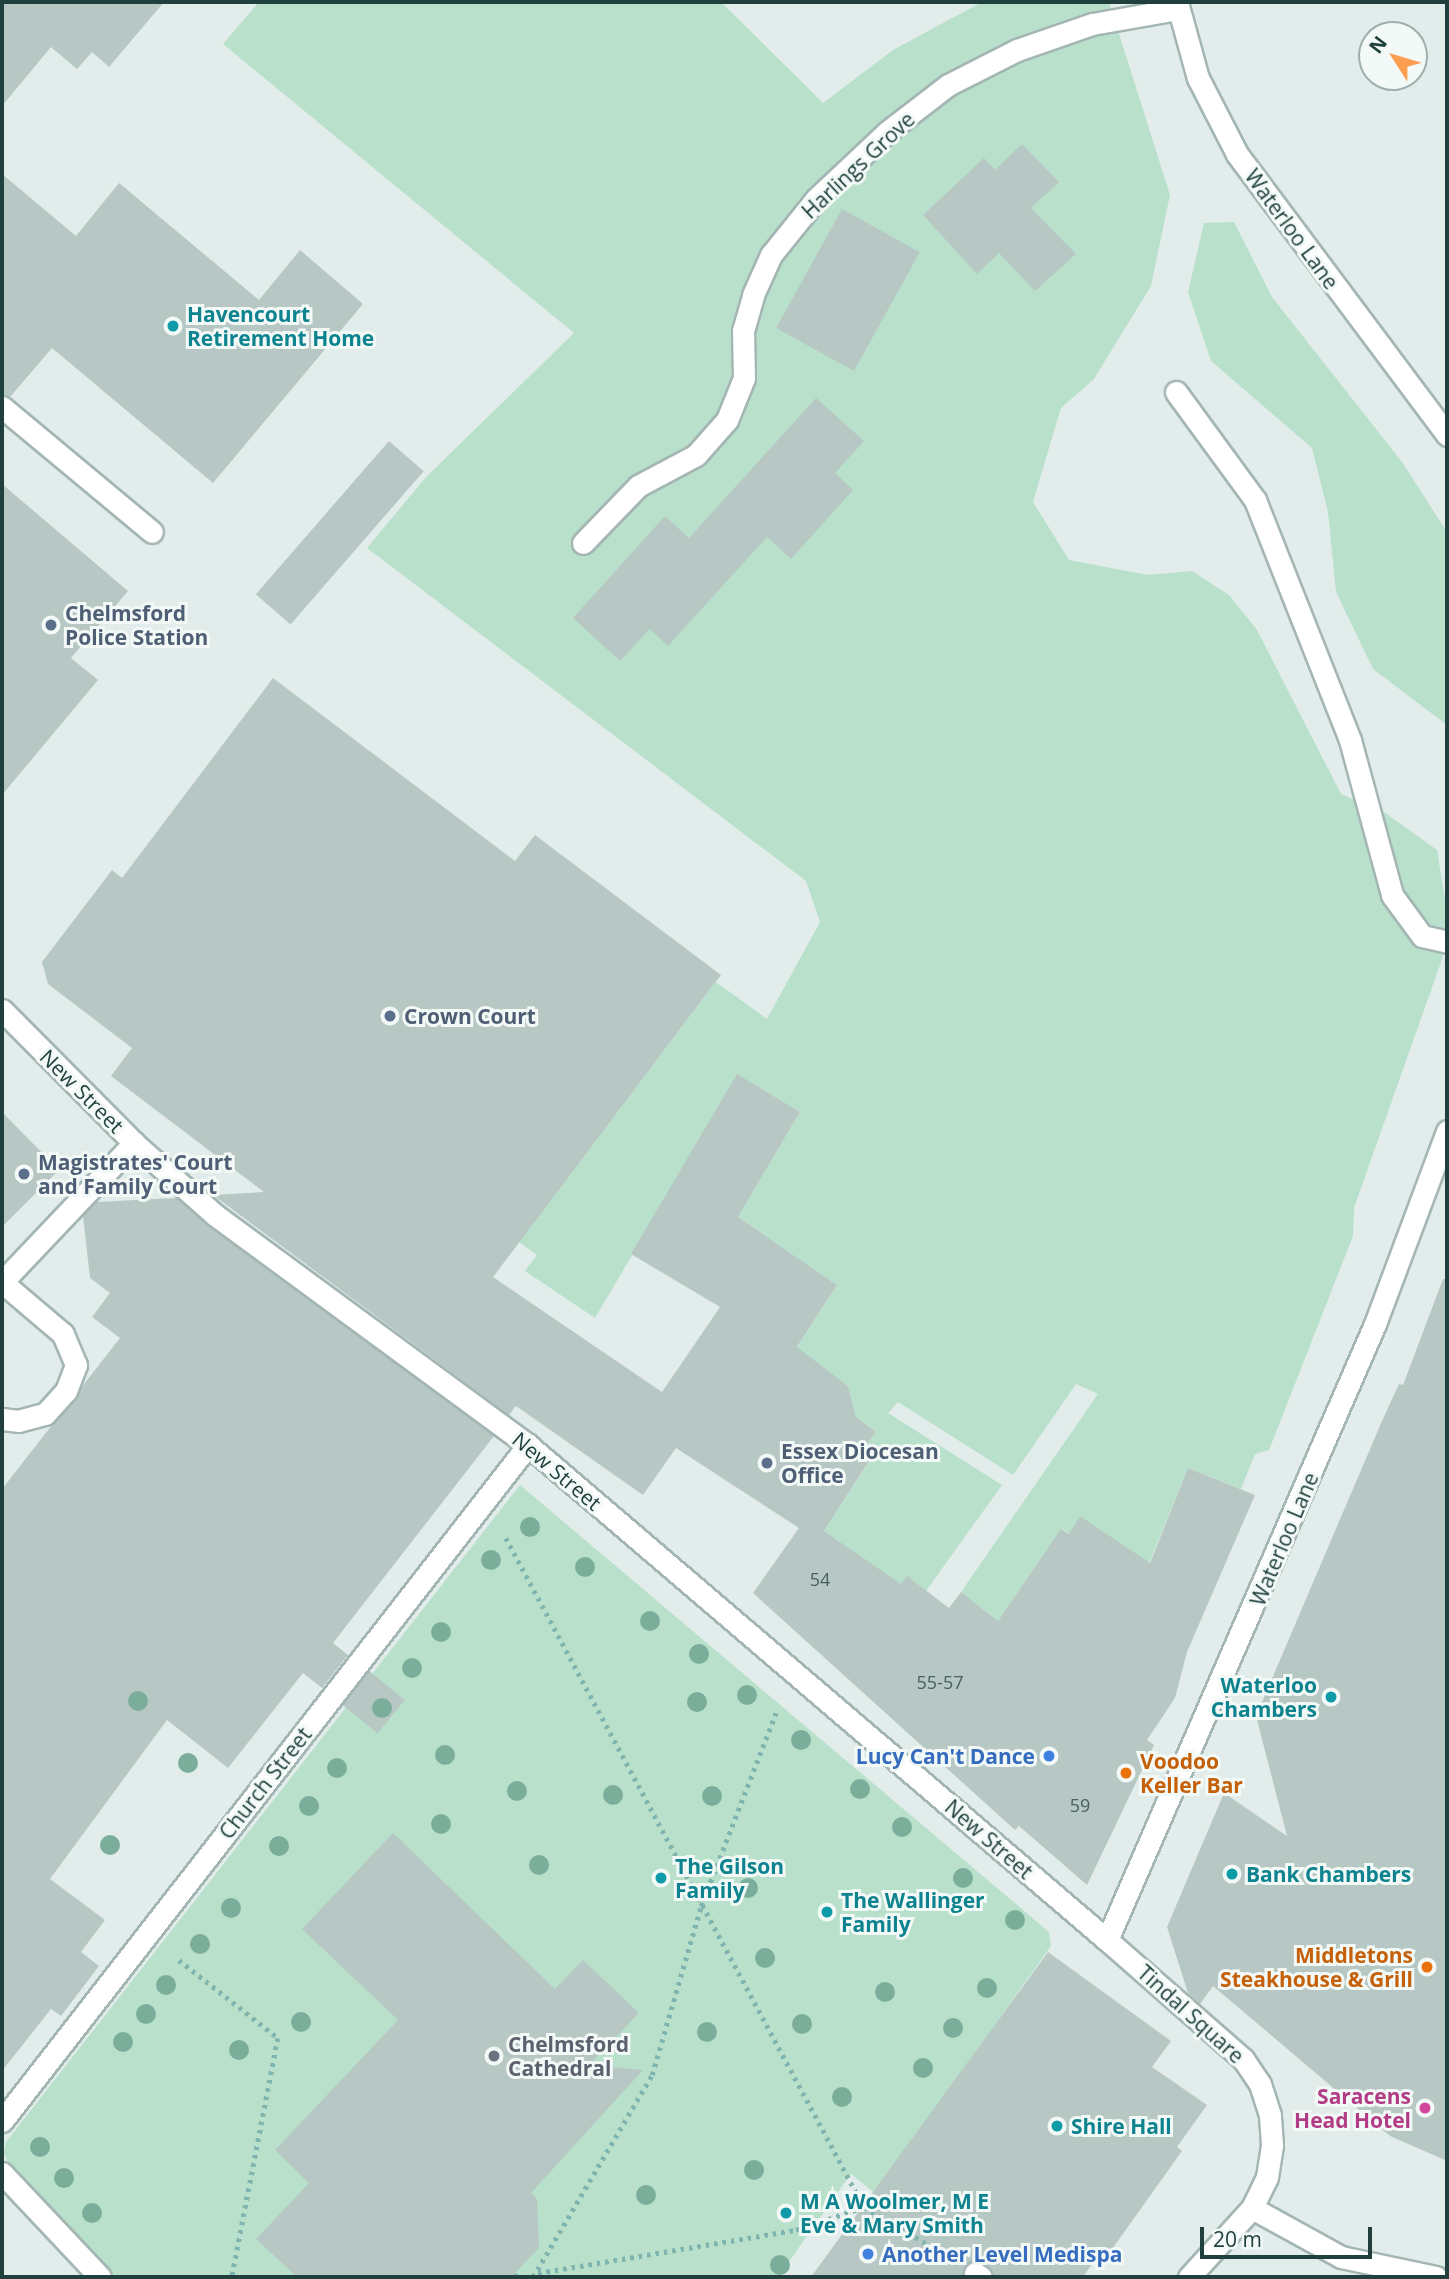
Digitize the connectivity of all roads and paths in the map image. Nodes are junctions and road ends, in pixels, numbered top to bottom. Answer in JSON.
{"nodes":[{"id":1,"x":1177,"y":6,"type":"edge"},
{"id":2,"x":1176,"y":392,"type":"dead end"},
{"id":3,"x":2,"y":407,"type":"edge"},
{"id":4,"x":1447,"y":435,"type":"edge"},
{"id":5,"x":152,"y":532,"type":"dead end"},
{"id":6,"x":583,"y":543,"type":"dead end"},
{"id":7,"x":1447,"y":942,"type":"edge"},
{"id":8,"x":2,"y":1010,"type":"edge"},
{"id":9,"x":134,"y":1143,"type":"junction"},
{"id":10,"x":1445,"y":1144,"type":"edge"},
{"id":11,"x":2,"y":1282,"type":"edge"},
{"id":12,"x":2,"y":1419,"type":"edge"},
{"id":13,"x":528,"y":1445,"type":"junction"},
{"id":14,"x":486,"y":1500,"type":"junction"},
{"id":15,"x":800,"y":1677,"type":"junction"},
{"id":16,"x":701,"y":1906,"type":"junction"},
{"id":17,"x":146,"y":1935,"type":"junction"},
{"id":18,"x":1108,"y":1940,"type":"junction"},
{"id":19,"x":2,"y":2121,"type":"edge"},
{"id":20,"x":2,"y":2174,"type":"edge"},
{"id":21,"x":864,"y":2207,"type":"junction"},
{"id":22,"x":1252,"y":2208,"type":"junction"},
{"id":23,"x":1381,"y":2272,"type":"edge"},
{"id":24,"x":535,"y":2275,"type":"edge"},
{"id":25,"x":978,"y":2275,"type":"edge"},
{"id":26,"x":100,"y":2277,"type":"edge"},
{"id":27,"x":232,"y":2277,"type":"edge"},
{"id":28,"x":1189,"y":2277,"type":"edge"},
{"id":29,"x":1436,"y":2277,"type":"edge"}],
"edges":[{"from":1,"to":4,"type":"street","name":"Waterloo Lane"},
{"from":1,"to":6,"type":"street","name":"Harlings Grove"},
{"from":2,"to":7,"type":"street"},
{"from":3,"to":5,"type":"street"},
{"from":8,"to":9,"type":"street","name":"New Street"},
{"from":9,"to":11,"type":"street"},
{"from":9,"to":13,"type":"street","name":"New Street"},
{"from":10,"to":18,"type":"street","name":"Waterloo Lane"},
{"from":11,"to":12,"type":"street"},
{"from":13,"to":14,"type":"street","name":"Church Street"},
{"from":13,"to":15,"type":"street","name":"New Street"},
{"from":14,"to":16,"type":"path"},
{"from":14,"to":17,"type":"street","name":"Church Street"},
{"from":15,"to":16,"type":"path"},
{"from":15,"to":18,"type":"street","name":"New Street"},
{"from":16,"to":21,"type":"path"},
{"from":16,"to":24,"type":"path"},
{"from":17,"to":19,"type":"street","name":"Church Street"},
{"from":17,"to":27,"type":"path"},
{"from":18,"to":22,"type":"street","name":"Tindal Square"},
{"from":20,"to":26,"type":"street"},
{"from":21,"to":24,"type":"path"},
{"from":21,"to":25,"type":"path"},
{"from":22,"to":23,"type":"street"},
{"from":22,"to":28,"type":"street","name":"Tindal Square"},
{"from":23,"to":29,"type":"street"}]}
